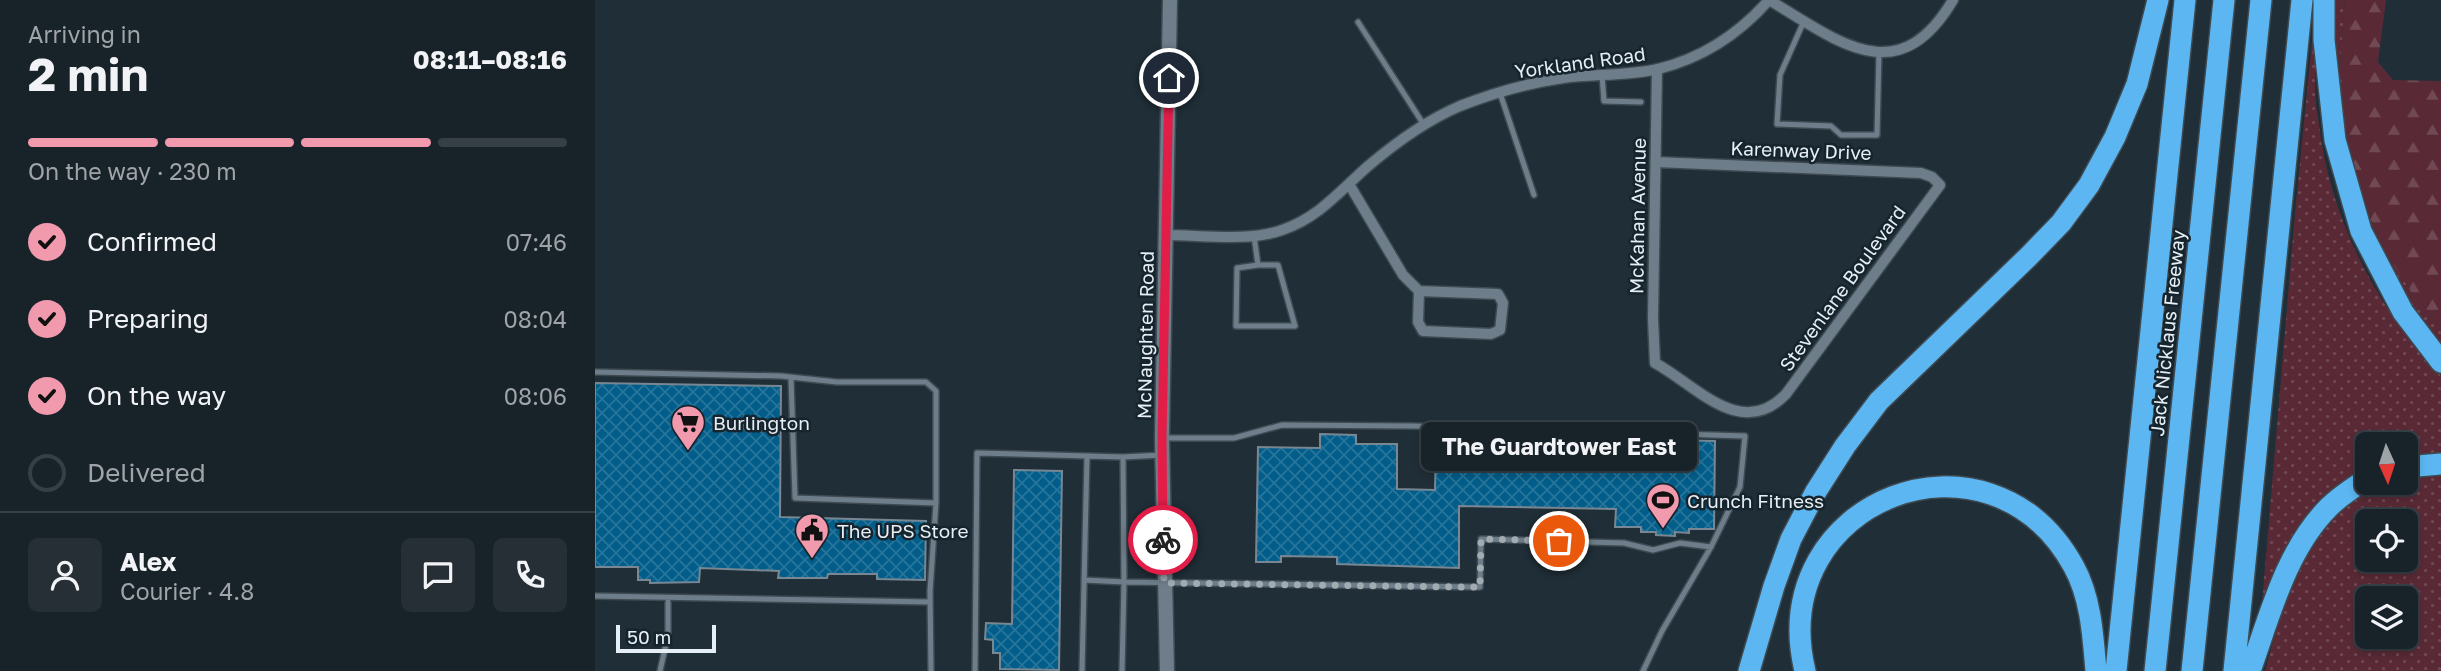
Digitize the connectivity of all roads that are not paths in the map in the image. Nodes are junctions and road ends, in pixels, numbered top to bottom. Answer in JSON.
{"nodes":[{"id":1,"x":1170,"y":0,"type":"edge"},
{"id":2,"x":1769,"y":0,"type":"edge"},
{"id":3,"x":1953,"y":0,"type":"edge"},
{"id":4,"x":2158,"y":0,"type":"edge"},
{"id":5,"x":2185,"y":0,"type":"edge"},
{"id":6,"x":2224,"y":0,"type":"edge"},
{"id":7,"x":2261,"y":0,"type":"edge"},
{"id":8,"x":2302,"y":0,"type":"edge"},
{"id":9,"x":2324,"y":0,"type":"edge"},
{"id":10,"x":1804,"y":21,"type":"junction"},
{"id":11,"x":1358,"y":22,"type":"dead end"},
{"id":12,"x":1879,"y":52,"type":"junction"},
{"id":13,"x":1657,"y":69,"type":"junction"},
{"id":14,"x":1602,"y":75,"type":"junction"},
{"id":15,"x":1500,"y":93,"type":"junction"},
{"id":16,"x":1641,"y":102,"type":"dead end"},
{"id":17,"x":1424,"y":125,"type":"junction"},
{"id":18,"x":1656,"y":162,"type":"junction"},
{"id":19,"x":1349,"y":184,"type":"junction"},
{"id":20,"x":1940,"y":185,"type":"joint"},
{"id":21,"x":1534,"y":195,"type":"dead end"},
{"id":22,"x":1166,"y":235,"type":"junction"},
{"id":23,"x":1254,"y":236,"type":"junction"},
{"id":24,"x":1258,"y":265,"type":"junction"},
{"id":25,"x":1419,"y":291,"type":"junction"},
{"id":26,"x":2441,"y":362,"type":"edge"},
{"id":27,"x":595,"y":372,"type":"edge"},
{"id":28,"x":791,"y":378,"type":"junction"},
{"id":29,"x":1769,"y":408,"type":"joint"},
{"id":30,"x":1162,"y":438,"type":"junction"},
{"id":31,"x":1162,"y":455,"type":"junction"},
{"id":32,"x":1087,"y":456,"type":"junction"},
{"id":33,"x":1123,"y":457,"type":"junction"},
{"id":34,"x":2441,"y":464,"type":"edge"},
{"id":35,"x":2419,"y":466,"type":"edge"},
{"id":36,"x":2355,"y":488,"type":"edge"},
{"id":37,"x":936,"y":503,"type":"junction"},
{"id":38,"x":1711,"y":547,"type":"junction"},
{"id":39,"x":1084,"y":580,"type":"junction"},
{"id":40,"x":1124,"y":582,"type":"junction"},
{"id":41,"x":1164,"y":583,"type":"junction"},
{"id":42,"x":595,"y":597,"type":"edge"},
{"id":43,"x":667,"y":598,"type":"junction"},
{"id":44,"x":930,"y":602,"type":"junction"},
{"id":45,"x":660,"y":671,"type":"edge"},
{"id":46,"x":932,"y":671,"type":"edge"},
{"id":47,"x":975,"y":671,"type":"edge"},
{"id":48,"x":1082,"y":671,"type":"edge"},
{"id":49,"x":1122,"y":671,"type":"edge"},
{"id":50,"x":1167,"y":671,"type":"edge"},
{"id":51,"x":1643,"y":671,"type":"edge"},
{"id":52,"x":1749,"y":671,"type":"edge"},
{"id":53,"x":1805,"y":671,"type":"edge"},
{"id":54,"x":2096,"y":671,"type":"edge"},
{"id":55,"x":2116,"y":671,"type":"edge"},
{"id":56,"x":2155,"y":671,"type":"edge"},
{"id":57,"x":2192,"y":671,"type":"edge"},
{"id":58,"x":2234,"y":671,"type":"edge"},
{"id":59,"x":2250,"y":671,"type":"edge"}],
"edges":[{"from":1,"to":22,"type":"street","name":"McNaughten Road"},
{"from":2,"to":10,"type":"street"},
{"from":2,"to":13,"type":"street","name":"Yorkland Road"},
{"from":3,"to":12,"type":"street"},
{"from":4,"to":52,"type":"highway"},
{"from":5,"to":55,"type":"highway"},
{"from":6,"to":56,"type":"highway","name":"Jack Nicklaus Freeway"},
{"from":7,"to":57,"type":"highway"},
{"from":8,"to":58,"type":"highway"},
{"from":9,"to":26,"type":"highway"},
{"from":10,"to":12,"type":"street"},
{"from":10,"to":12,"type":"lane"},
{"from":11,"to":17,"type":"lane"},
{"from":13,"to":14,"type":"street","name":"Yorkland Road"},
{"from":13,"to":18,"type":"street","name":"McKahan Avenue"},
{"from":14,"to":15,"type":"street","name":"Yorkland Road"},
{"from":14,"to":16,"type":"lane"},
{"from":15,"to":17,"type":"street","name":"Yorkland Road"},
{"from":15,"to":21,"type":"lane"},
{"from":17,"to":19,"type":"street","name":"Yorkland Road"},
{"from":18,"to":20,"type":"street","name":"Karenway Drive"},
{"from":18,"to":29,"type":"street","name":"McKahan Avenue"},
{"from":19,"to":23,"type":"street","name":"Yorkland Road"},
{"from":19,"to":25,"type":"street"},
{"from":20,"to":29,"type":"street","name":"Stevenlane Boulevard"},
{"from":22,"to":23,"type":"street","name":"Yorkland Road"},
{"from":22,"to":30,"type":"street","name":"McNaughten Road"},
{"from":23,"to":24,"type":"lane"},
{"from":24,"to":24,"type":"lane"},
{"from":25,"to":25,"type":"street"},
{"from":27,"to":28,"type":"lane"},
{"from":28,"to":37,"type":"lane"},
{"from":28,"to":37,"type":"lane"},
{"from":30,"to":31,"type":"street","name":"McNaughten Road"},
{"from":30,"to":38,"type":"lane"},
{"from":31,"to":33,"type":"lane"},
{"from":31,"to":41,"type":"street","name":"McNaughten Road"},
{"from":32,"to":33,"type":"lane"},
{"from":32,"to":39,"type":"lane"},
{"from":32,"to":47,"type":"lane"},
{"from":33,"to":40,"type":"lane"},
{"from":34,"to":35,"type":"highway"},
{"from":36,"to":59,"type":"highway"},
{"from":37,"to":44,"type":"lane"},
{"from":38,"to":41,"type":"lane"},
{"from":38,"to":51,"type":"lane"},
{"from":39,"to":40,"type":"lane"},
{"from":39,"to":48,"type":"lane"},
{"from":40,"to":41,"type":"lane"},
{"from":40,"to":49,"type":"lane"},
{"from":41,"to":50,"type":"street","name":"McNaughten Road"},
{"from":42,"to":43,"type":"lane"},
{"from":43,"to":44,"type":"lane"},
{"from":43,"to":45,"type":"lane"},
{"from":44,"to":46,"type":"lane"},
{"from":53,"to":54,"type":"highway"}]}
